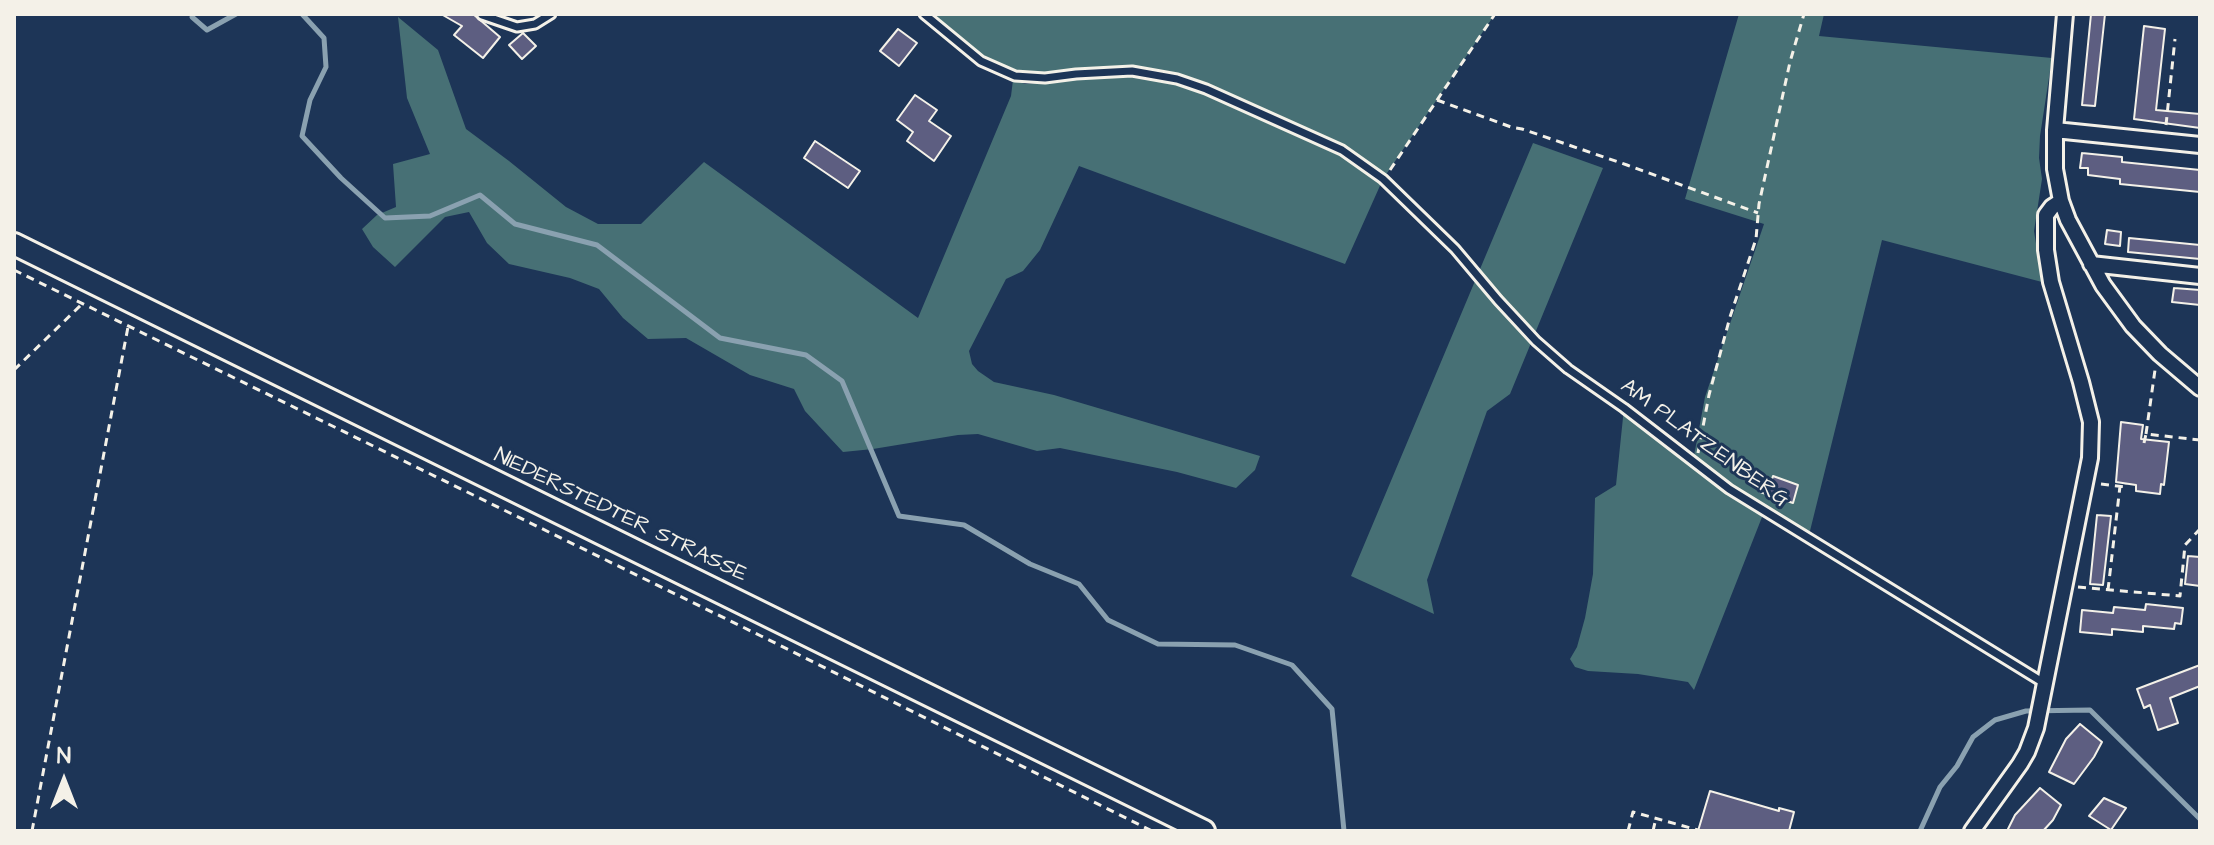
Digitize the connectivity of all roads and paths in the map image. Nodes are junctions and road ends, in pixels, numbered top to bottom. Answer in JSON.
{"nodes":[{"id":1,"x":551,"y":14,"type":"edge"},
{"id":2,"x":924,"y":14,"type":"edge"},
{"id":3,"x":1495,"y":14,"type":"edge"},
{"id":4,"x":1804,"y":14,"type":"edge"},
{"id":5,"x":2065,"y":14,"type":"edge"},
{"id":6,"x":482,"y":15,"type":"edge"},
{"id":7,"x":2175,"y":39,"type":"dead end"},
{"id":8,"x":1437,"y":100,"type":"junction"},
{"id":9,"x":2055,"y":130,"type":"junction"},
{"id":10,"x":2164,"y":141,"type":"junction"},
{"id":11,"x":2200,"y":145,"type":"edge"},
{"id":12,"x":1383,"y":179,"type":"junction"},
{"id":13,"x":2061,"y":201,"type":"junction"},
{"id":14,"x":1759,"y":213,"type":"junction"},
{"id":15,"x":14,"y":244,"type":"edge"},
{"id":16,"x":2091,"y":264,"type":"junction"},
{"id":17,"x":14,"y":270,"type":"edge"},
{"id":18,"x":2200,"y":276,"type":"edge"},
{"id":19,"x":82,"y":304,"type":"junction"},
{"id":20,"x":128,"y":327,"type":"junction"},
{"id":21,"x":2160,"y":354,"type":"junction"},
{"id":22,"x":14,"y":370,"type":"edge"},
{"id":23,"x":2200,"y":388,"type":"edge"},
{"id":24,"x":2146,"y":434,"type":"junction"},
{"id":25,"x":2200,"y":440,"type":"edge"},
{"id":26,"x":2144,"y":443,"type":"dead end"},
{"id":27,"x":1696,"y":464,"type":"junction"},
{"id":28,"x":2085,"y":482,"type":"junction"},
{"id":29,"x":2126,"y":484,"type":"dead end"},
{"id":30,"x":2120,"y":486,"type":"junction"},
{"id":31,"x":2200,"y":529,"type":"edge"},
{"id":32,"x":2065,"y":586,"type":"junction"},
{"id":33,"x":2108,"y":590,"type":"junction"},
{"id":34,"x":2045,"y":692,"type":"junction"},
{"id":35,"x":1656,"y":818,"type":"junction"},
{"id":36,"x":1698,"y":830,"type":"edge"},
{"id":37,"x":32,"y":831,"type":"edge"},
{"id":38,"x":1152,"y":831,"type":"edge"},
{"id":39,"x":1204,"y":831,"type":"edge"},
{"id":40,"x":1628,"y":831,"type":"edge"},
{"id":41,"x":1653,"y":831,"type":"edge"},
{"id":42,"x":1972,"y":831,"type":"edge"}],
"edges":[{"from":1,"to":6,"type":"lane"},
{"from":2,"to":12,"type":"lane","name":"AM PLATZENBERG"},
{"from":3,"to":8,"type":"path"},
{"from":4,"to":14,"type":"path"},
{"from":5,"to":9,"type":"street"},
{"from":7,"to":10,"type":"path"},
{"from":8,"to":12,"type":"path"},
{"from":8,"to":14,"type":"path"},
{"from":9,"to":10,"type":"street"},
{"from":9,"to":13,"type":"street"},
{"from":10,"to":11,"type":"street"},
{"from":12,"to":27,"type":"lane","name":"AM PLATZENBERG"},
{"from":13,"to":16,"type":"street"},
{"from":13,"to":28,"type":"street"},
{"from":14,"to":27,"type":"path"},
{"from":15,"to":39,"type":"main road","name":"NIEDERSTEDTER STRASSE"},
{"from":16,"to":18,"type":"street"},
{"from":16,"to":21,"type":"street"},
{"from":17,"to":19,"type":"path"},
{"from":19,"to":20,"type":"path"},
{"from":19,"to":22,"type":"path"},
{"from":20,"to":37,"type":"path"},
{"from":20,"to":38,"type":"path"},
{"from":21,"to":23,"type":"street"},
{"from":21,"to":24,"type":"path"},
{"from":24,"to":25,"type":"path"},
{"from":24,"to":26,"type":"path"},
{"from":27,"to":34,"type":"lane","name":"AM PLATZENBERG"},
{"from":28,"to":30,"type":"path"},
{"from":28,"to":32,"type":"street"},
{"from":29,"to":30,"type":"path"},
{"from":30,"to":33,"type":"path"},
{"from":31,"to":33,"type":"path"},
{"from":32,"to":33,"type":"path"},
{"from":32,"to":34,"type":"street"},
{"from":34,"to":42,"type":"street"},
{"from":35,"to":36,"type":"path"},
{"from":35,"to":40,"type":"path"},
{"from":35,"to":41,"type":"path"}]}
